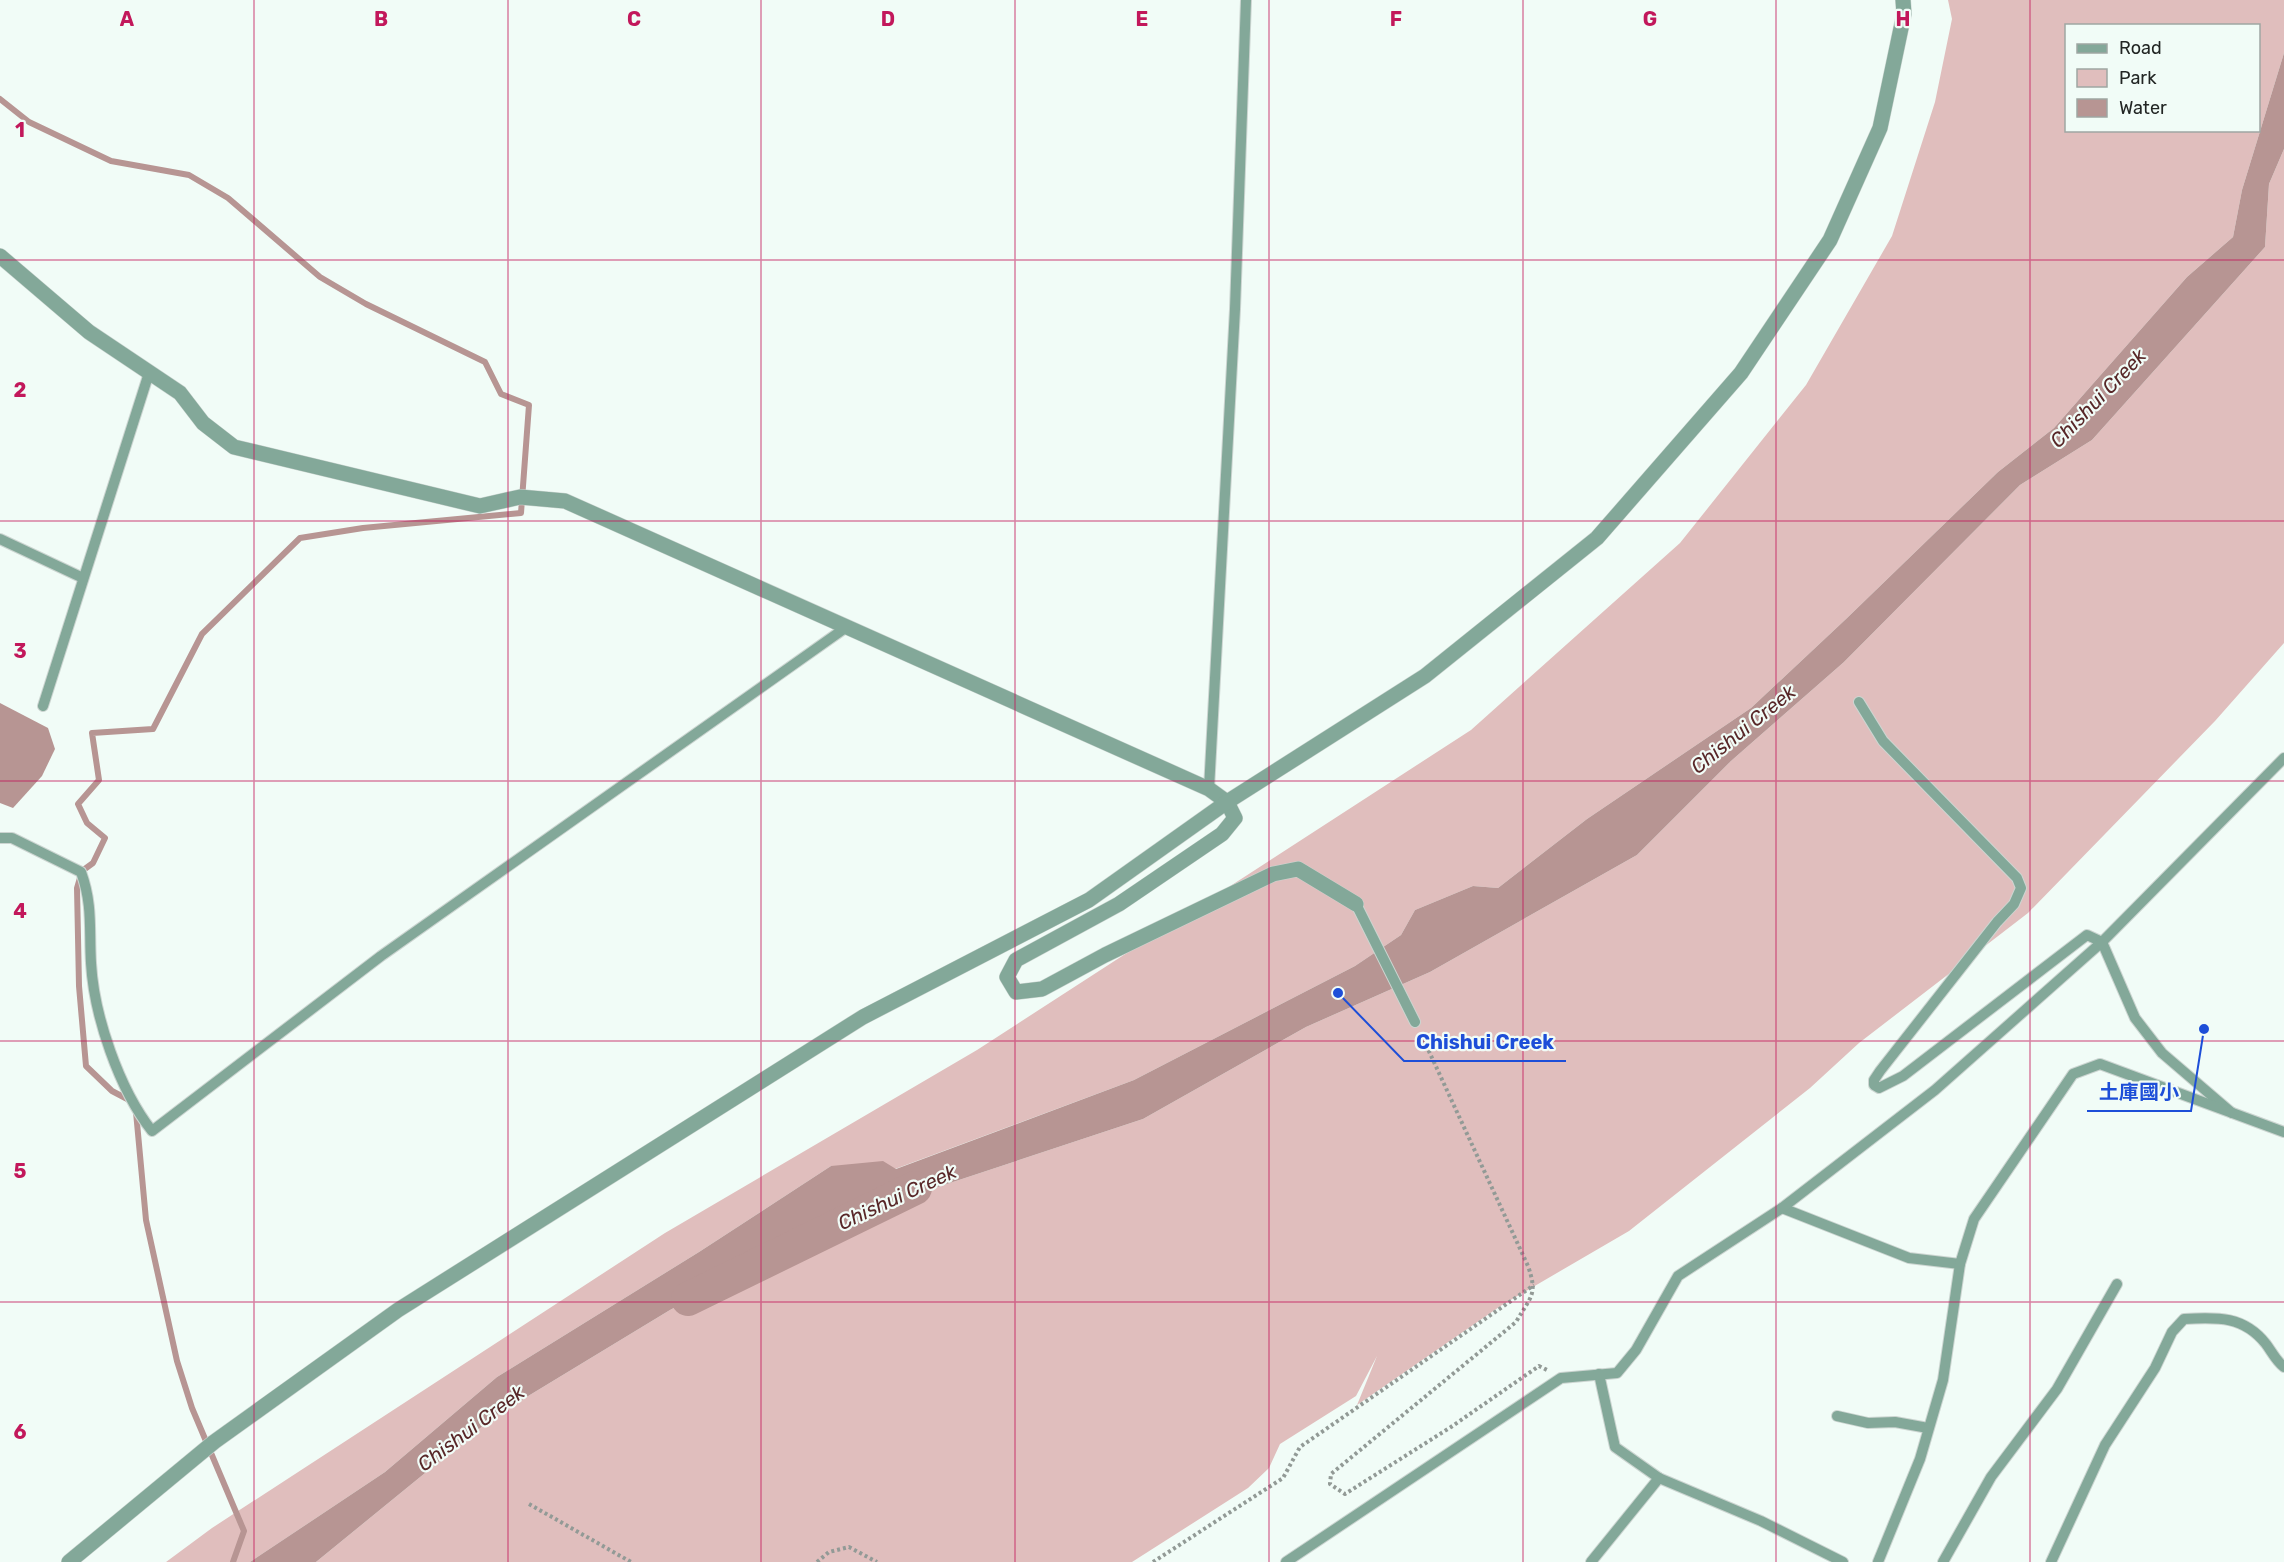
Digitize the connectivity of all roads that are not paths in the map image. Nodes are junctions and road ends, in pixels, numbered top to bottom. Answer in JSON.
{"nodes":[{"id":1,"x":1246,"y":0,"type":"edge"},
{"id":2,"x":1903,"y":0,"type":"edge"},
{"id":3,"x":0,"y":256,"type":"edge"},
{"id":4,"x":149,"y":372,"type":"junction"},
{"id":5,"x":0,"y":539,"type":"edge"},
{"id":6,"x":83,"y":578,"type":"junction"},
{"id":7,"x":848,"y":626,"type":"junction"},
{"id":8,"x":1859,"y":702,"type":"dead end"},
{"id":9,"x":42,"y":706,"type":"dead end"},
{"id":10,"x":2284,"y":758,"type":"edge"},
{"id":11,"x":1209,"y":789,"type":"junction"},
{"id":12,"x":1227,"y":802,"type":"junction"},
{"id":13,"x":0,"y":838,"type":"edge"},
{"id":14,"x":1356,"y":904,"type":"joint"},
{"id":15,"x":2102,"y":942,"type":"junction"},
{"id":16,"x":1415,"y":1022,"type":"road end"},
{"id":17,"x":2232,"y":1113,"type":"junction"},
{"id":18,"x":2284,"y":1132,"type":"edge"},
{"id":19,"x":1782,"y":1208,"type":"junction"},
{"id":20,"x":1960,"y":1264,"type":"junction"},
{"id":21,"x":2117,"y":1284,"type":"dead end"},
{"id":22,"x":2284,"y":1367,"type":"edge"},
{"id":23,"x":1599,"y":1374,"type":"junction"},
{"id":24,"x":1837,"y":1416,"type":"dead end"},
{"id":25,"x":1928,"y":1428,"type":"junction"},
{"id":26,"x":1659,"y":1478,"type":"junction"},
{"id":27,"x":69,"y":1562,"type":"edge"},
{"id":28,"x":1286,"y":1562,"type":"edge"},
{"id":29,"x":1591,"y":1562,"type":"edge"},
{"id":30,"x":1843,"y":1562,"type":"edge"},
{"id":31,"x":1878,"y":1562,"type":"edge"},
{"id":32,"x":1943,"y":1562,"type":"edge"},
{"id":33,"x":2051,"y":1562,"type":"edge"}],
"edges":[{"from":1,"to":11,"type":"lane"},
{"from":2,"to":12,"type":"street"},
{"from":3,"to":4,"type":"street"},
{"from":4,"to":6,"type":"lane"},
{"from":4,"to":7,"type":"street"},
{"from":5,"to":6,"type":"lane"},
{"from":6,"to":9,"type":"lane"},
{"from":7,"to":11,"type":"street"},
{"from":7,"to":13,"type":"lane"},
{"from":8,"to":15,"type":"lane"},
{"from":10,"to":15,"type":"lane"},
{"from":11,"to":12,"type":"street"},
{"from":12,"to":14,"type":"street"},
{"from":12,"to":27,"type":"street"},
{"from":14,"to":16,"type":"lane"},
{"from":15,"to":17,"type":"lane"},
{"from":15,"to":19,"type":"lane"},
{"from":17,"to":18,"type":"lane"},
{"from":17,"to":20,"type":"lane"},
{"from":19,"to":20,"type":"lane"},
{"from":19,"to":23,"type":"lane"},
{"from":20,"to":25,"type":"lane"},
{"from":21,"to":32,"type":"lane"},
{"from":22,"to":33,"type":"lane"},
{"from":23,"to":26,"type":"lane"},
{"from":23,"to":28,"type":"lane"},
{"from":24,"to":25,"type":"lane"},
{"from":25,"to":31,"type":"lane"},
{"from":26,"to":29,"type":"lane"},
{"from":26,"to":30,"type":"lane"}]}
